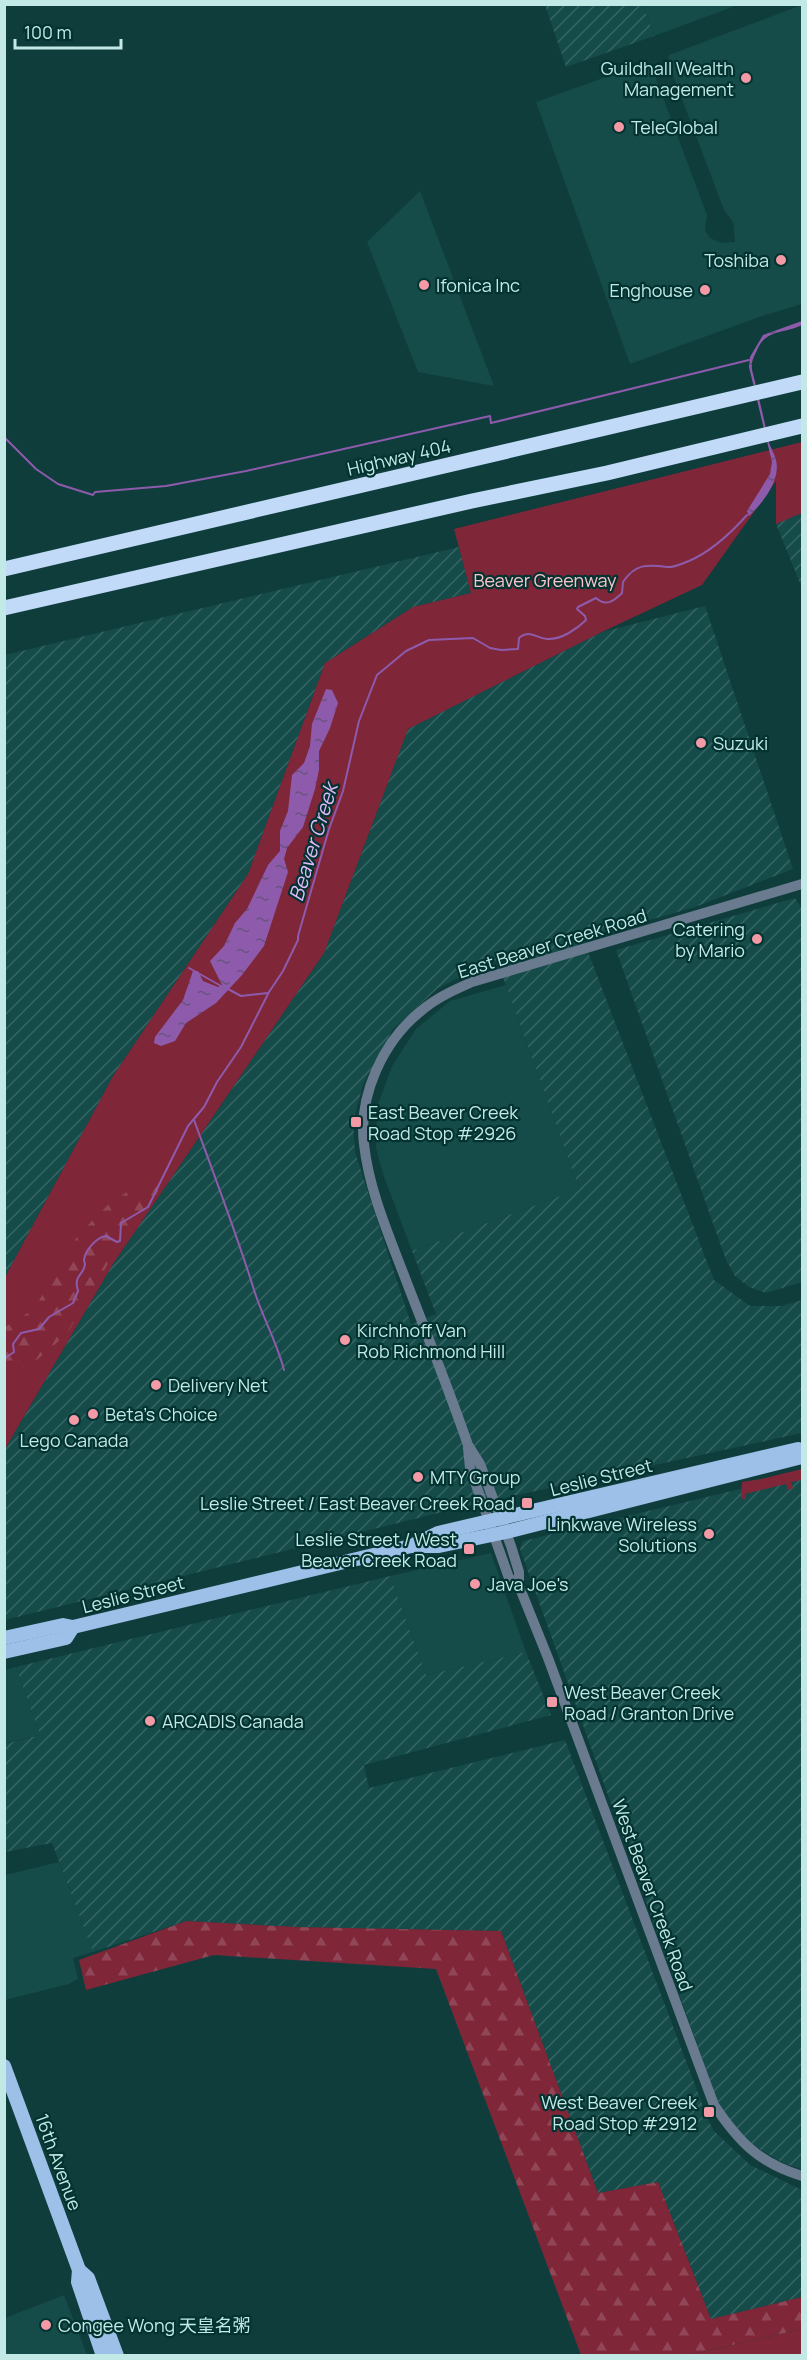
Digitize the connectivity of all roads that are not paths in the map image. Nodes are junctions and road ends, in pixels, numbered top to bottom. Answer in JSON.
{"nodes":[{"id":1,"x":802,"y":382,"type":"edge"},
{"id":2,"x":802,"y":426,"type":"edge"},
{"id":3,"x":4,"y":569,"type":"edge"},
{"id":4,"x":4,"y":609,"type":"edge"},
{"id":5,"x":802,"y":884,"type":"edge"},
{"id":6,"x":802,"y":1448,"type":"edge"},
{"id":7,"x":802,"y":1457,"type":"edge"},
{"id":8,"x":497,"y":1527,"type":"junction"},
{"id":9,"x":73,"y":1627,"type":"junction"},
{"id":10,"x":4,"y":1638,"type":"edge"},
{"id":11,"x":4,"y":1652,"type":"edge"},
{"id":12,"x":4,"y":2066,"type":"edge"},
{"id":13,"x":802,"y":2176,"type":"edge"},
{"id":14,"x":80,"y":2270,"type":"junction"},
{"id":15,"x":103,"y":2355,"type":"edge"},
{"id":16,"x":117,"y":2355,"type":"edge"}],
"edges":[{"from":1,"to":3,"type":"highway","name":"Highway 404"},
{"from":2,"to":4,"type":"highway"},
{"from":5,"to":8,"type":"street","name":"East Beaver Creek Road"},
{"from":6,"to":8,"type":"main road","name":"Leslie Street"},
{"from":7,"to":8,"type":"main road","name":"Leslie Street"},
{"from":8,"to":9,"type":"main road","name":"Leslie Street"},
{"from":8,"to":13,"type":"street","name":"West Beaver Creek Road"},
{"from":9,"to":10,"type":"main road","name":"Leslie Street"},
{"from":9,"to":11,"type":"main road","name":"Leslie Street"},
{"from":12,"to":14,"type":"main road","name":"16th Avenue"},
{"from":14,"to":15,"type":"main road","name":"16th Avenue"},
{"from":14,"to":16,"type":"main road","name":"16th Avenue"}]}
